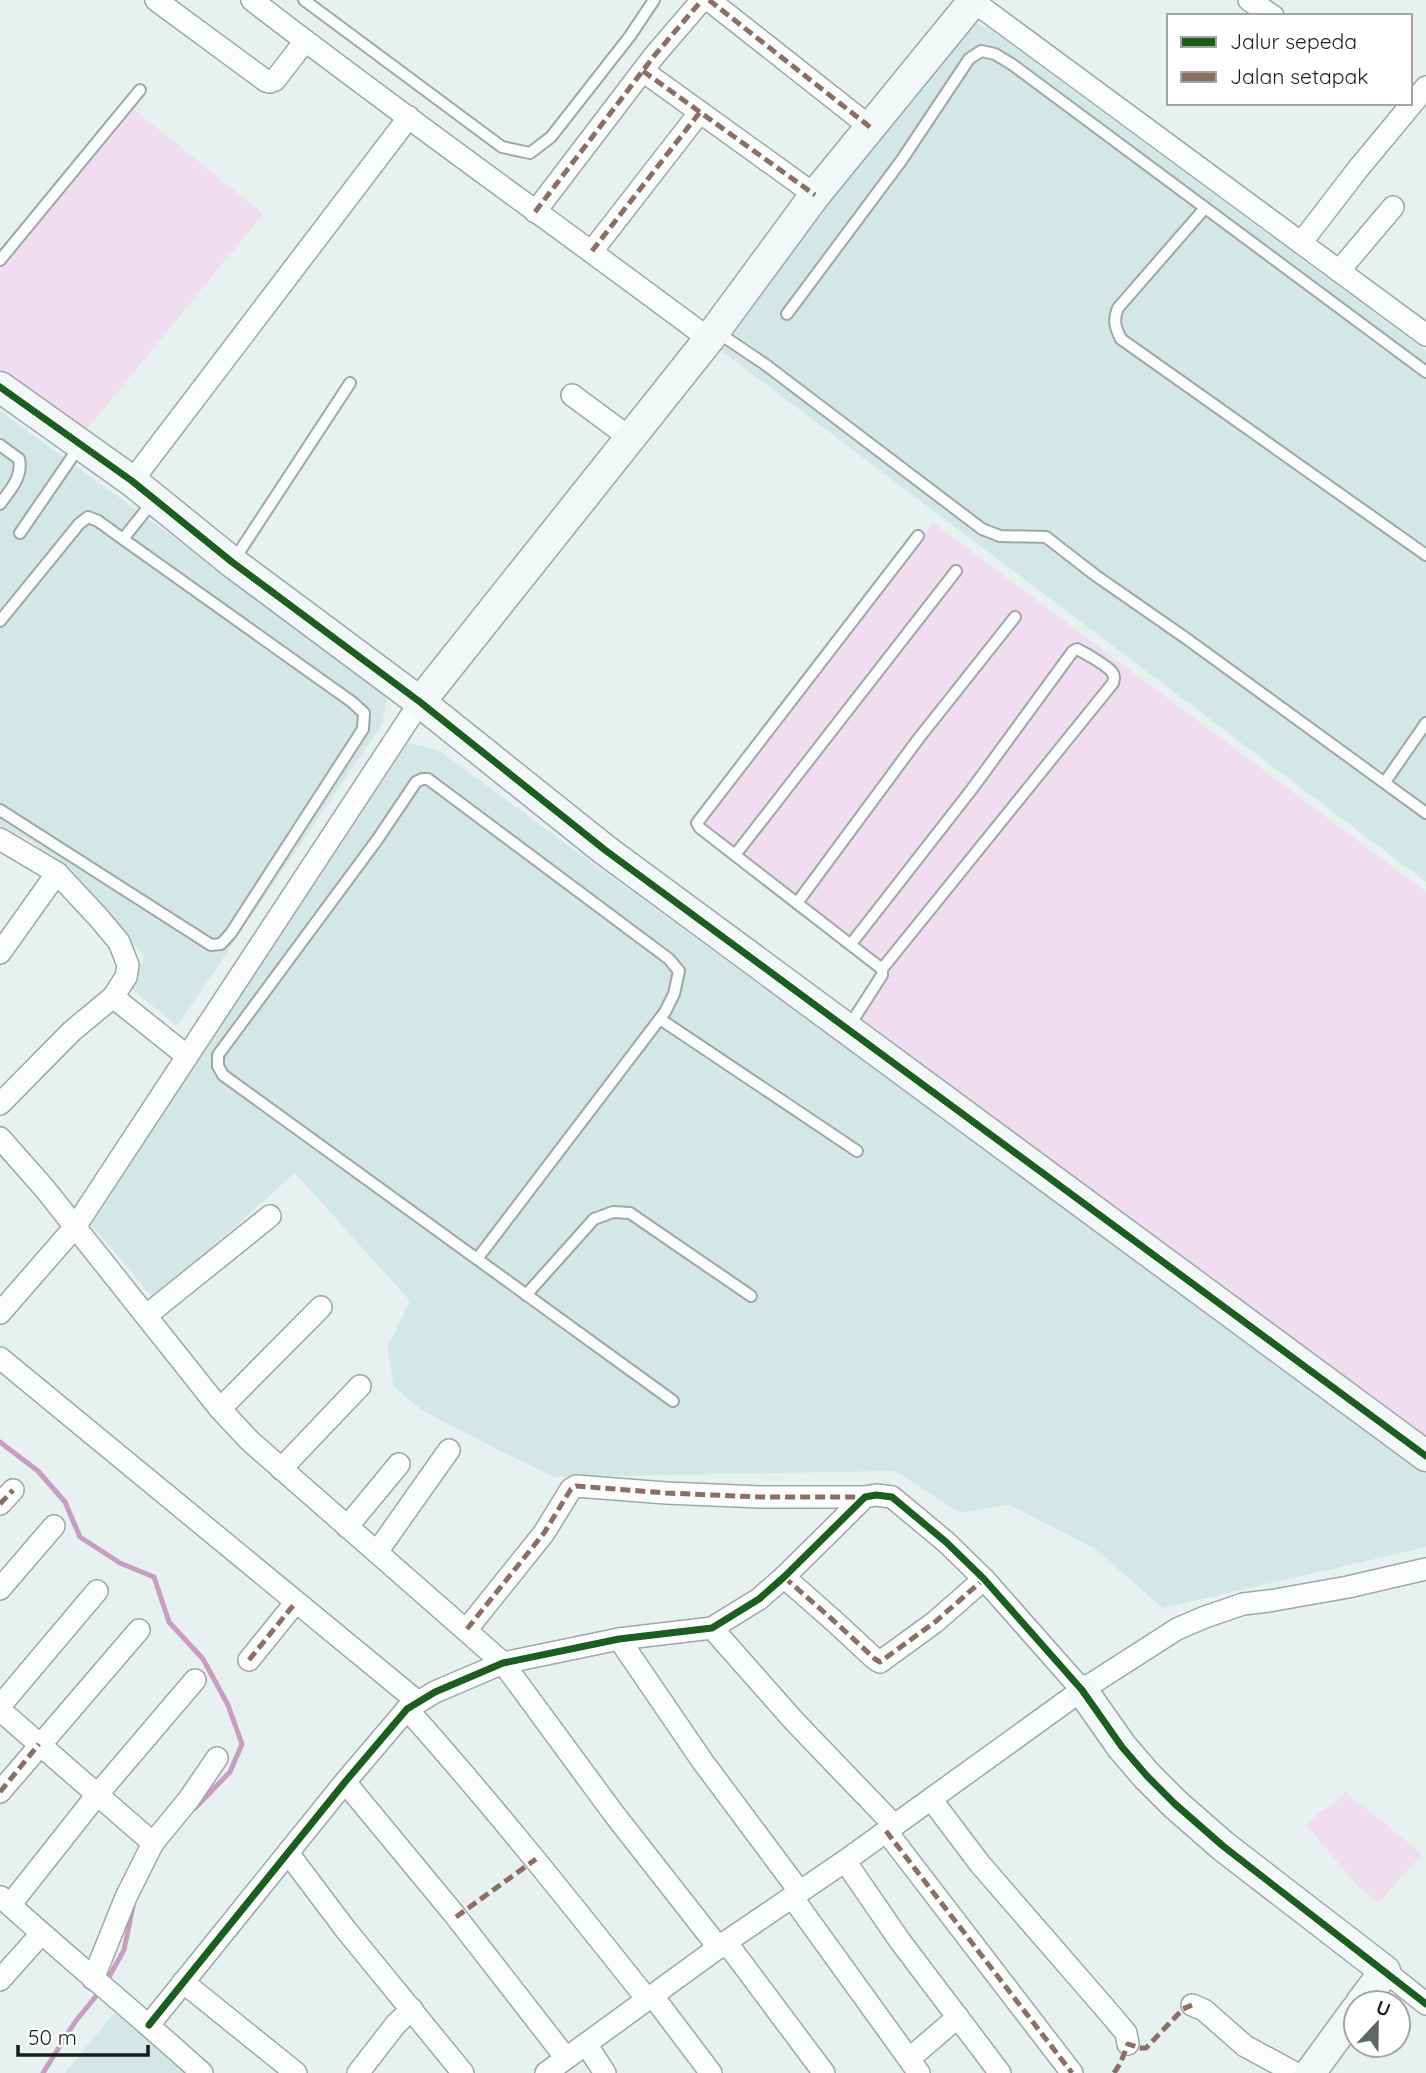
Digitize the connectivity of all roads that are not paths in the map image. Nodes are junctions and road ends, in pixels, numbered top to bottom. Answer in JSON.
{"nodes":[{"id":1,"x":156,"y":0,"type":"edge"},
{"id":2,"x":252,"y":0,"type":"edge"},
{"id":3,"x":304,"y":0,"type":"edge"},
{"id":4,"x":654,"y":0,"type":"edge"},
{"id":5,"x":702,"y":0,"type":"edge"},
{"id":6,"x":709,"y":0,"type":"edge"},
{"id":7,"x":1248,"y":0,"type":"edge"},
{"id":8,"x":974,"y":1,"type":"edge"},
{"id":9,"x":1270,"y":14,"type":"edge"},
{"id":10,"x":305,"y":41,"type":"junction"},
{"id":11,"x":643,"y":71,"type":"junction"},
{"id":12,"x":1426,"y":87,"type":"edge"},
{"id":13,"x":140,"y":90,"type":"dead end"},
{"id":14,"x":1412,"y":100,"type":"edge"},
{"id":15,"x":1407,"y":105,"type":"edge"},
{"id":16,"x":700,"y":112,"type":"junction"},
{"id":17,"x":409,"y":117,"type":"junction"},
{"id":18,"x":870,"y":127,"type":"junction"},
{"id":19,"x":815,"y":195,"type":"junction"},
{"id":20,"x":1393,"y":207,"type":"dead end"},
{"id":21,"x":1205,"y":208,"type":"junction"},
{"id":22,"x":535,"y":212,"type":"junction"},
{"id":23,"x":1301,"y":243,"type":"junction"},
{"id":24,"x":592,"y":251,"type":"junction"},
{"id":25,"x":0,"y":260,"type":"edge"},
{"id":26,"x":1339,"y":271,"type":"junction"},
{"id":27,"x":788,"y":314,"type":"dead end"},
{"id":28,"x":712,"y":335,"type":"junction"},
{"id":29,"x":1426,"y":335,"type":"edge"},
{"id":30,"x":1426,"y":372,"type":"edge"},
{"id":31,"x":349,"y":383,"type":"dead end"},
{"id":32,"x":0,"y":387,"type":"edge"},
{"id":33,"x":572,"y":395,"type":"dead end"},
{"id":34,"x":630,"y":438,"type":"junction"},
{"id":35,"x":81,"y":444,"type":"junction"},
{"id":36,"x":0,"y":445,"type":"edge"},
{"id":37,"x":143,"y":491,"type":"junction"},
{"id":38,"x":0,"y":504,"type":"edge"},
{"id":39,"x":20,"y":533,"type":"dead end"},
{"id":40,"x":918,"y":536,"type":"dead end"},
{"id":41,"x":123,"y":539,"type":"junction"},
{"id":42,"x":1426,"y":555,"type":"edge"},
{"id":43,"x":232,"y":562,"type":"junction"},
{"id":44,"x":956,"y":571,"type":"dead end"},
{"id":45,"x":1015,"y":617,"type":"dead end"},
{"id":46,"x":0,"y":621,"type":"edge"},
{"id":47,"x":420,"y":702,"type":"junction"},
{"id":48,"x":1426,"y":723,"type":"edge"},
{"id":49,"x":1385,"y":782,"type":"junction"},
{"id":50,"x":0,"y":810,"type":"edge"},
{"id":51,"x":1426,"y":813,"type":"edge"},
{"id":52,"x":0,"y":839,"type":"edge"},
{"id":53,"x":735,"y":855,"type":"junction"},
{"id":54,"x":57,"y":873,"type":"junction"},
{"id":55,"x":797,"y":903,"type":"junction"},
{"id":56,"x":851,"y":944,"type":"junction"},
{"id":57,"x":0,"y":953,"type":"edge"},
{"id":58,"x":882,"y":969,"type":"junction"},
{"id":59,"x":113,"y":997,"type":"junction"},
{"id":60,"x":660,"y":1019,"type":"junction"},
{"id":61,"x":848,"y":1028,"type":"junction"},
{"id":62,"x":187,"y":1056,"type":"junction"},
{"id":63,"x":0,"y":1104,"type":"edge"},
{"id":64,"x":857,"y":1150,"type":"dead end"},
{"id":65,"x":4,"y":1152,"type":"edge"},
{"id":66,"x":270,"y":1216,"type":"dead end"},
{"id":67,"x":75,"y":1227,"type":"junction"},
{"id":68,"x":477,"y":1259,"type":"junction"},
{"id":69,"x":526,"y":1295,"type":"junction"},
{"id":70,"x":751,"y":1296,"type":"dead end"},
{"id":71,"x":321,"y":1307,"type":"dead end"},
{"id":72,"x":0,"y":1313,"type":"edge"},
{"id":73,"x":147,"y":1315,"type":"junction"},
{"id":74,"x":0,"y":1359,"type":"edge"},
{"id":75,"x":360,"y":1386,"type":"dead end"},
{"id":76,"x":673,"y":1401,"type":"dead end"},
{"id":77,"x":220,"y":1409,"type":"junction"},
{"id":78,"x":449,"y":1450,"type":"dead end"},
{"id":79,"x":1426,"y":1456,"type":"edge"},
{"id":80,"x":399,"y":1464,"type":"dead end"},
{"id":81,"x":281,"y":1469,"type":"junction"},
{"id":82,"x":865,"y":1497,"type":"junction"},
{"id":83,"x":54,"y":1526,"type":"dead end"},
{"id":84,"x":347,"y":1527,"type":"junction"},
{"id":85,"x":377,"y":1552,"type":"junction"},
{"id":86,"x":1426,"y":1569,"type":"edge"},
{"id":87,"x":784,"y":1577,"type":"junction"},
{"id":88,"x":984,"y":1579,"type":"junction"},
{"id":89,"x":0,"y":1589,"type":"edge"},
{"id":90,"x":97,"y":1591,"type":"dead end"},
{"id":91,"x":296,"y":1602,"type":"junction"},
{"id":92,"x":712,"y":1628,"type":"junction"},
{"id":93,"x":467,"y":1629,"type":"junction"},
{"id":94,"x":139,"y":1630,"type":"dead end"},
{"id":95,"x":619,"y":1639,"type":"junction"},
{"id":96,"x":249,"y":1660,"type":"dead end"},
{"id":97,"x":503,"y":1663,"type":"junction"},
{"id":98,"x":195,"y":1680,"type":"dead end"},
{"id":99,"x":1082,"y":1690,"type":"junction"},
{"id":100,"x":412,"y":1706,"type":"junction"},
{"id":101,"x":0,"y":1708,"type":"edge"},
{"id":102,"x":39,"y":1744,"type":"junction"},
{"id":103,"x":217,"y":1758,"type":"dead end"},
{"id":104,"x":345,"y":1782,"type":"junction"},
{"id":105,"x":0,"y":1792,"type":"edge"},
{"id":106,"x":97,"y":1795,"type":"junction"},
{"id":107,"x":931,"y":1799,"type":"junction"},
{"id":108,"x":890,"y":1828,"type":"junction"},
{"id":109,"x":153,"y":1843,"type":"junction"},
{"id":110,"x":288,"y":1853,"type":"junction"},
{"id":111,"x":845,"y":1861,"type":"junction"},
{"id":112,"x":796,"y":1895,"type":"junction"},
{"id":113,"x":5,"y":1900,"type":"edge"},
{"id":114,"x":41,"y":1934,"type":"junction"},
{"id":115,"x":722,"y":1945,"type":"junction"},
{"id":116,"x":1385,"y":1971,"type":"junction"},
{"id":117,"x":0,"y":1980,"type":"edge"},
{"id":118,"x":95,"y":1981,"type":"junction"},
{"id":119,"x":183,"y":1982,"type":"junction"},
{"id":120,"x":1372,"y":1989,"type":"edge"},
{"id":121,"x":650,"y":1997,"type":"junction"},
{"id":122,"x":1426,"y":2004,"type":"edge"},
{"id":123,"x":1192,"y":2005,"type":"dead end"},
{"id":124,"x":412,"y":2009,"type":"junction"},
{"id":125,"x":958,"y":2017,"type":"junction"},
{"id":126,"x":149,"y":2025,"type":"junction"},
{"id":127,"x":1342,"y":2029,"type":"edge"},
{"id":128,"x":586,"y":2044,"type":"junction"},
{"id":129,"x":1128,"y":2044,"type":"dead end"},
{"id":130,"x":566,"y":2058,"type":"junction"},
{"id":131,"x":914,"y":2066,"type":"edge"},
{"id":132,"x":202,"y":2073,"type":"edge"},
{"id":133,"x":296,"y":2073,"type":"edge"},
{"id":134,"x":358,"y":2073,"type":"edge"},
{"id":135,"x":463,"y":2073,"type":"edge"},
{"id":136,"x":546,"y":2073,"type":"edge"},
{"id":137,"x":605,"y":2073,"type":"edge"},
{"id":138,"x":711,"y":2073,"type":"edge"},
{"id":139,"x":824,"y":2073,"type":"edge"},
{"id":140,"x":1000,"y":2073,"type":"edge"},
{"id":141,"x":1072,"y":2073,"type":"edge"},
{"id":142,"x":1295,"y":2073,"type":"edge"},
{"id":143,"x":1310,"y":2073,"type":"edge"}],
"edges":[{"from":1,"to":10,"type":"street"},
{"from":2,"to":10,"type":"street"},
{"from":3,"to":4,"type":"lane"},
{"from":5,"to":11,"type":"street"},
{"from":6,"to":18,"type":"street"},
{"from":7,"to":9,"type":"street"},
{"from":8,"to":18,"type":"street"},
{"from":8,"to":23,"type":"street"},
{"from":10,"to":17,"type":"street"},
{"from":11,"to":16,"type":"street"},
{"from":11,"to":22,"type":"street"},
{"from":12,"to":14,"type":"street"},
{"from":13,"to":25,"type":"lane"},
{"from":15,"to":23,"type":"street"},
{"from":16,"to":19,"type":"street"},
{"from":16,"to":24,"type":"street"},
{"from":17,"to":22,"type":"street"},
{"from":17,"to":37,"type":"street"},
{"from":18,"to":19,"type":"street"},
{"from":19,"to":28,"type":"street"},
{"from":20,"to":26,"type":"street"},
{"from":21,"to":27,"type":"lane"},
{"from":21,"to":30,"type":"lane"},
{"from":21,"to":42,"type":"lane"},
{"from":22,"to":24,"type":"street"},
{"from":23,"to":26,"type":"street"},
{"from":24,"to":28,"type":"street"},
{"from":26,"to":29,"type":"street"},
{"from":28,"to":34,"type":"street"},
{"from":28,"to":49,"type":"lane"},
{"from":31,"to":43,"type":"lane"},
{"from":32,"to":35,"type":"street"},
{"from":33,"to":34,"type":"street"},
{"from":34,"to":47,"type":"street"},
{"from":35,"to":37,"type":"street"},
{"from":35,"to":39,"type":"lane"},
{"from":36,"to":38,"type":"lane"},
{"from":37,"to":41,"type":"lane"},
{"from":37,"to":43,"type":"street"},
{"from":40,"to":53,"type":"lane"},
{"from":41,"to":46,"type":"lane"},
{"from":41,"to":50,"type":"lane"},
{"from":43,"to":47,"type":"street"},
{"from":44,"to":53,"type":"lane"},
{"from":45,"to":55,"type":"lane"},
{"from":47,"to":61,"type":"street"},
{"from":47,"to":62,"type":"street"},
{"from":48,"to":49,"type":"lane"},
{"from":49,"to":51,"type":"lane"},
{"from":52,"to":54,"type":"street"},
{"from":53,"to":55,"type":"lane"},
{"from":54,"to":57,"type":"street"},
{"from":54,"to":59,"type":"street"},
{"from":55,"to":56,"type":"lane"},
{"from":56,"to":58,"type":"lane"},
{"from":56,"to":58,"type":"lane"},
{"from":58,"to":61,"type":"lane"},
{"from":59,"to":62,"type":"street"},
{"from":59,"to":63,"type":"street"},
{"from":60,"to":64,"type":"lane"},
{"from":60,"to":68,"type":"lane"},
{"from":60,"to":68,"type":"lane"},
{"from":61,"to":79,"type":"street"},
{"from":62,"to":67,"type":"street"},
{"from":65,"to":67,"type":"street"},
{"from":66,"to":73,"type":"street"},
{"from":67,"to":72,"type":"street"},
{"from":67,"to":73,"type":"street"},
{"from":68,"to":69,"type":"lane"},
{"from":69,"to":70,"type":"lane"},
{"from":69,"to":76,"type":"lane"},
{"from":71,"to":77,"type":"street"},
{"from":73,"to":77,"type":"street"},
{"from":74,"to":91,"type":"street"},
{"from":75,"to":81,"type":"street"},
{"from":77,"to":81,"type":"street"},
{"from":78,"to":85,"type":"street"},
{"from":80,"to":84,"type":"street"},
{"from":81,"to":84,"type":"street"},
{"from":82,"to":87,"type":"street"},
{"from":82,"to":88,"type":"street"},
{"from":82,"to":93,"type":"street"},
{"from":83,"to":89,"type":"street"},
{"from":84,"to":85,"type":"street"},
{"from":85,"to":93,"type":"street"},
{"from":86,"to":99,"type":"street"},
{"from":87,"to":88,"type":"street"},
{"from":87,"to":92,"type":"street"},
{"from":88,"to":99,"type":"street"},
{"from":90,"to":101,"type":"street"},
{"from":91,"to":96,"type":"street"},
{"from":91,"to":100,"type":"street"},
{"from":92,"to":95,"type":"street"},
{"from":92,"to":108,"type":"street"},
{"from":93,"to":97,"type":"street"},
{"from":94,"to":102,"type":"street"},
{"from":95,"to":97,"type":"street"},
{"from":95,"to":112,"type":"street"},
{"from":97,"to":100,"type":"street"},
{"from":97,"to":115,"type":"street"},
{"from":98,"to":106,"type":"street"},
{"from":99,"to":107,"type":"street"},
{"from":99,"to":116,"type":"street"},
{"from":100,"to":104,"type":"street"},
{"from":100,"to":121,"type":"street"},
{"from":101,"to":102,"type":"street"},
{"from":102,"to":105,"type":"street"},
{"from":102,"to":106,"type":"street"},
{"from":103,"to":109,"type":"street"},
{"from":104,"to":110,"type":"street"},
{"from":104,"to":130,"type":"street"},
{"from":106,"to":109,"type":"street"},
{"from":106,"to":113,"type":"street"},
{"from":107,"to":108,"type":"street"},
{"from":107,"to":129,"type":"street"},
{"from":108,"to":111,"type":"street"},
{"from":108,"to":141,"type":"street"},
{"from":109,"to":118,"type":"street"},
{"from":110,"to":119,"type":"street"},
{"from":110,"to":124,"type":"street"},
{"from":111,"to":112,"type":"street"},
{"from":111,"to":125,"type":"street"},
{"from":112,"to":115,"type":"street"},
{"from":112,"to":131,"type":"street"},
{"from":113,"to":114,"type":"street"},
{"from":114,"to":117,"type":"street"},
{"from":114,"to":118,"type":"street"},
{"from":115,"to":121,"type":"street"},
{"from":115,"to":139,"type":"street"},
{"from":116,"to":120,"type":"street"},
{"from":116,"to":122,"type":"street"},
{"from":118,"to":126,"type":"street"},
{"from":119,"to":126,"type":"street"},
{"from":119,"to":133,"type":"street"},
{"from":121,"to":128,"type":"street"},
{"from":121,"to":138,"type":"street"},
{"from":123,"to":142,"type":"street"},
{"from":124,"to":134,"type":"street"},
{"from":124,"to":135,"type":"street"},
{"from":125,"to":131,"type":"street"},
{"from":125,"to":140,"type":"street"},
{"from":126,"to":132,"type":"street"},
{"from":127,"to":143,"type":"street"},
{"from":128,"to":130,"type":"street"},
{"from":128,"to":137,"type":"street"},
{"from":130,"to":136,"type":"street"}]}
